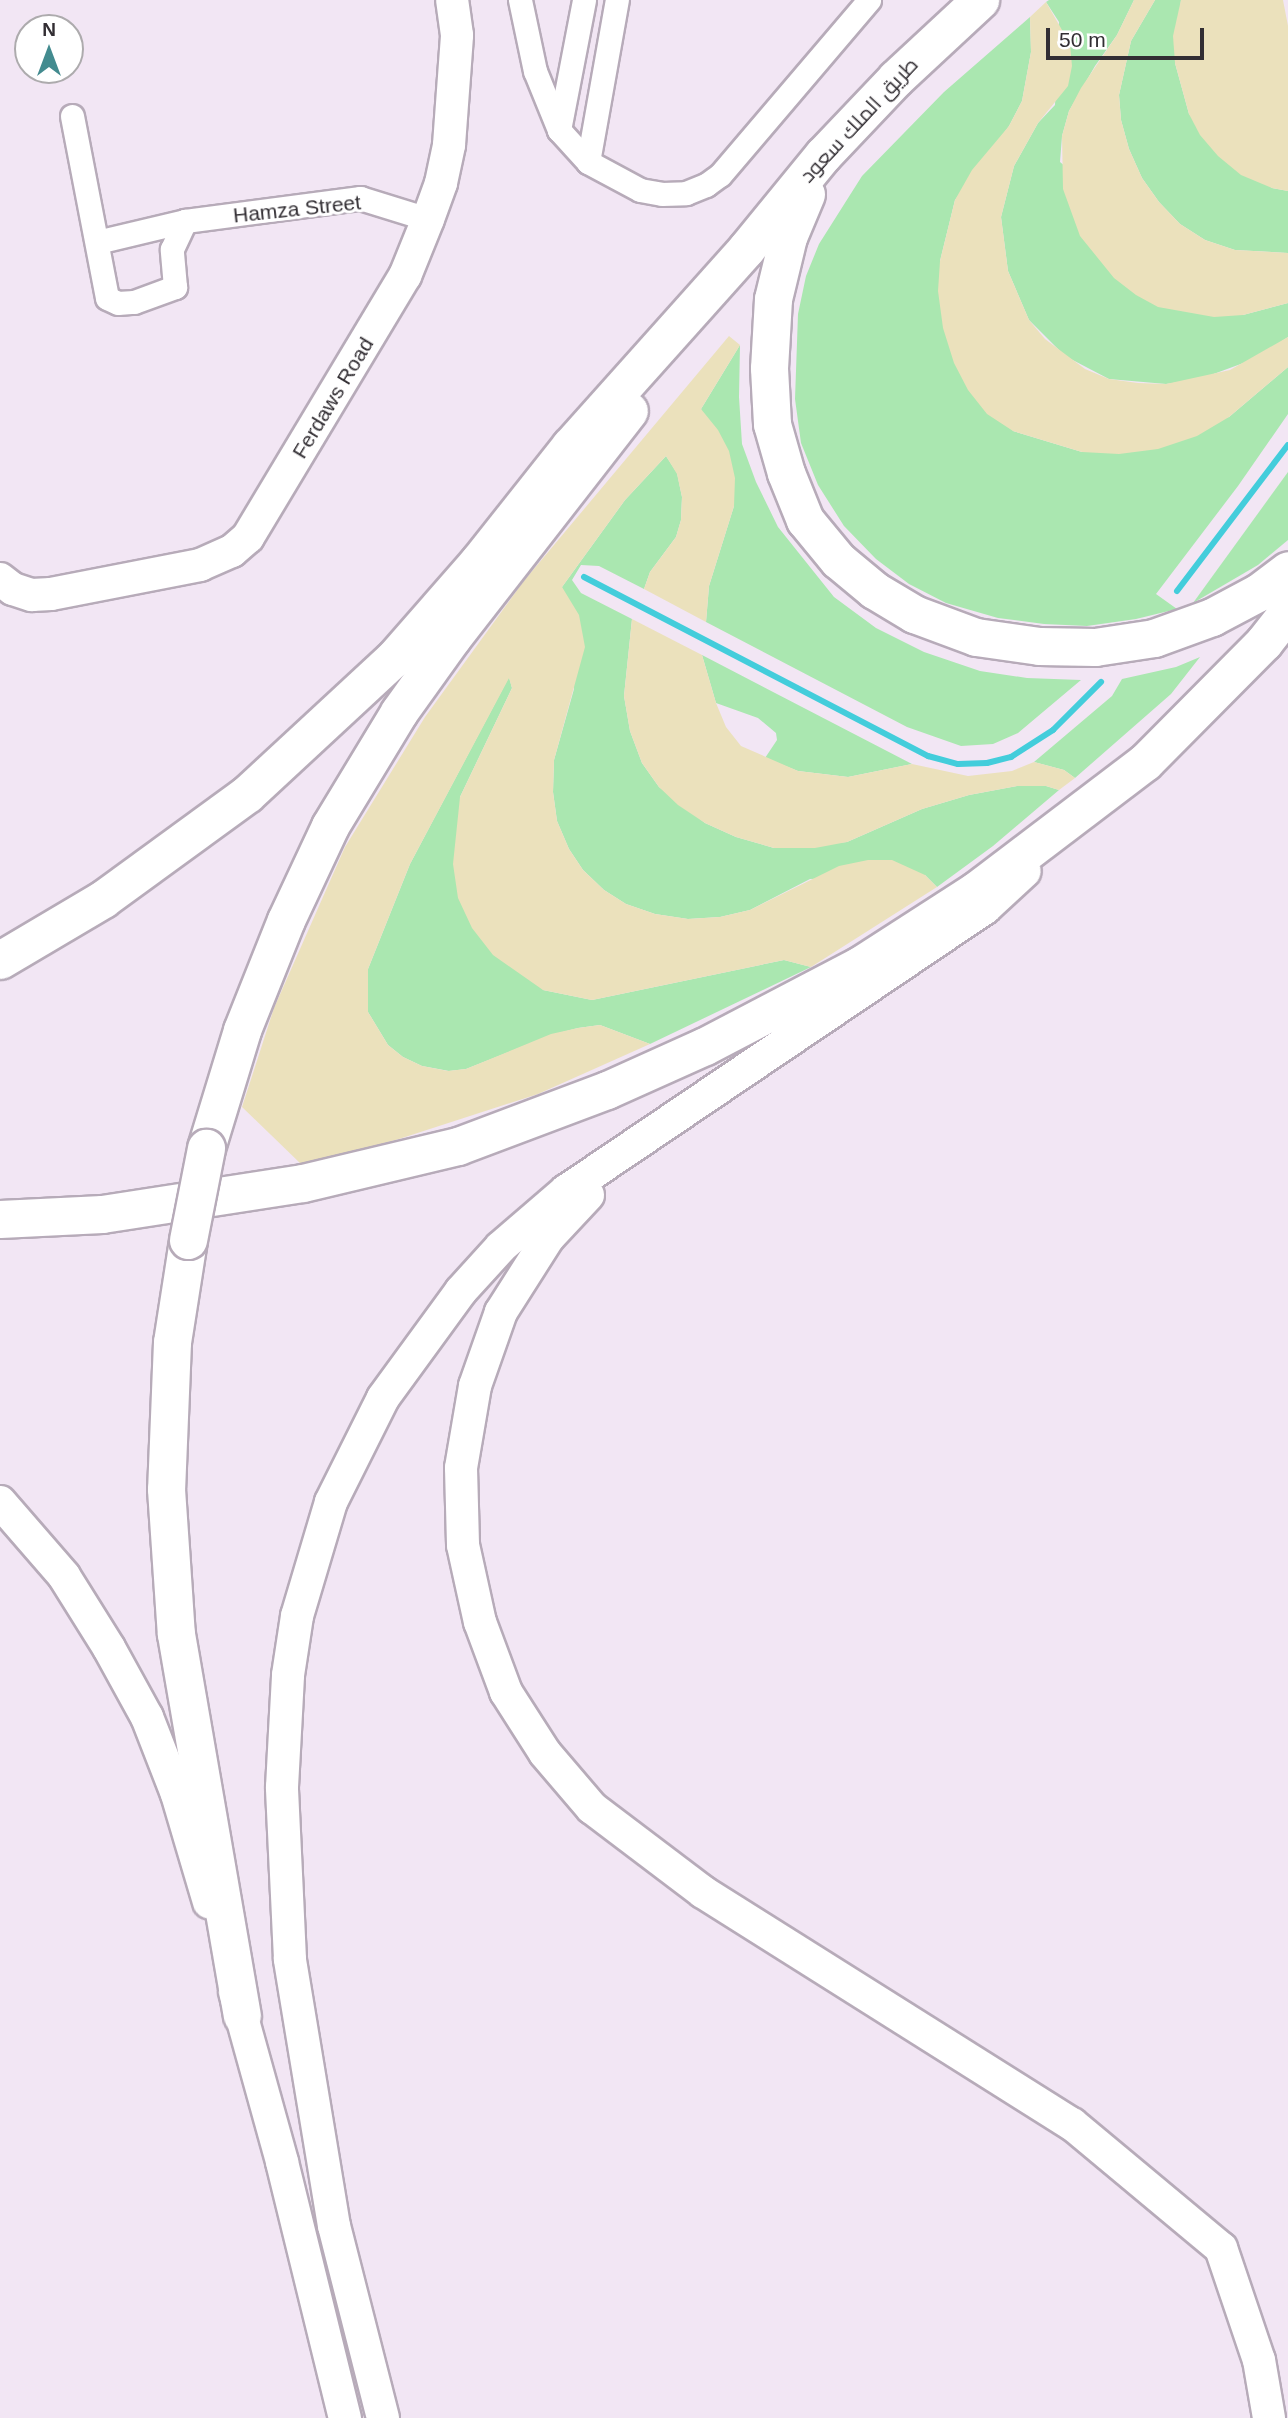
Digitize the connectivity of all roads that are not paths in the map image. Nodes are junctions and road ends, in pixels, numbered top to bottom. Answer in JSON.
{"nodes":[{"id":1,"x":452,"y":0,"type":"edge"},
{"id":2,"x":520,"y":0,"type":"edge"},
{"id":3,"x":584,"y":0,"type":"edge"},
{"id":4,"x":617,"y":0,"type":"edge"},
{"id":5,"x":869,"y":0,"type":"edge"},
{"id":6,"x":980,"y":0,"type":"edge"},
{"id":7,"x":72,"y":116,"type":"dead end"},
{"id":8,"x":559,"y":130,"type":"junction"},
{"id":9,"x":823,"y":155,"type":"junction"},
{"id":10,"x":588,"y":162,"type":"junction"},
{"id":11,"x":428,"y":219,"type":"junction"},
{"id":12,"x":175,"y":224,"type":"junction"},
{"id":13,"x":97,"y":242,"type":"junction"},
{"id":14,"x":747,"y":248,"type":"junction"},
{"id":15,"x":1288,"y":570,"type":"edge"},
{"id":16,"x":0,"y":579,"type":"edge"},
{"id":17,"x":1288,"y":611,"type":"edge"},
{"id":18,"x":1145,"y":762,"type":"junction"},
{"id":19,"x":103,"y":899,"type":"junction"},
{"id":20,"x":0,"y":944,"type":"edge"},
{"id":21,"x":0,"y":960,"type":"edge"},
{"id":22,"x":640,"y":1138,"type":"junction"},
{"id":23,"x":0,"y":1219,"type":"edge"},
{"id":24,"x":0,"y":1502,"type":"edge"},
{"id":25,"x":242,"y":2015,"type":"junction"},
{"id":26,"x":345,"y":2418,"type":"edge"},
{"id":27,"x":383,"y":2418,"type":"edge"},
{"id":28,"x":1269,"y":2418,"type":"edge"}],
"edges":[{"from":1,"to":11,"type":"street","name":"Ferdaws Road"},
{"from":2,"to":8,"type":"street"},
{"from":3,"to":8,"type":"street"},
{"from":4,"to":10,"type":"street"},
{"from":5,"to":10,"type":"street"},
{"from":6,"to":9,"type":"main road","name":"طريق الملك سعود"},
{"from":7,"to":13,"type":"street"},
{"from":8,"to":10,"type":"street"},
{"from":9,"to":14,"type":"main road","name":"طريق الملك سعود"},
{"from":9,"to":15,"type":"main road"},
{"from":11,"to":12,"type":"street","name":"Hamza Street"},
{"from":11,"to":16,"type":"street","name":"Ferdaws Road"},
{"from":12,"to":13,"type":"street","name":"Hamza Street"},
{"from":12,"to":13,"type":"street"},
{"from":14,"to":19,"type":"main road"},
{"from":14,"to":25,"type":"main road","bridge":true},
{"from":17,"to":18,"type":"main road"},
{"from":18,"to":22,"type":"street"},
{"from":18,"to":23,"type":"main road"},
{"from":19,"to":20,"type":"street"},
{"from":19,"to":21,"type":"main road"},
{"from":22,"to":27,"type":"street"},
{"from":22,"to":28,"type":"street"},
{"from":24,"to":25,"type":"street"},
{"from":25,"to":26,"type":"street"}]}
